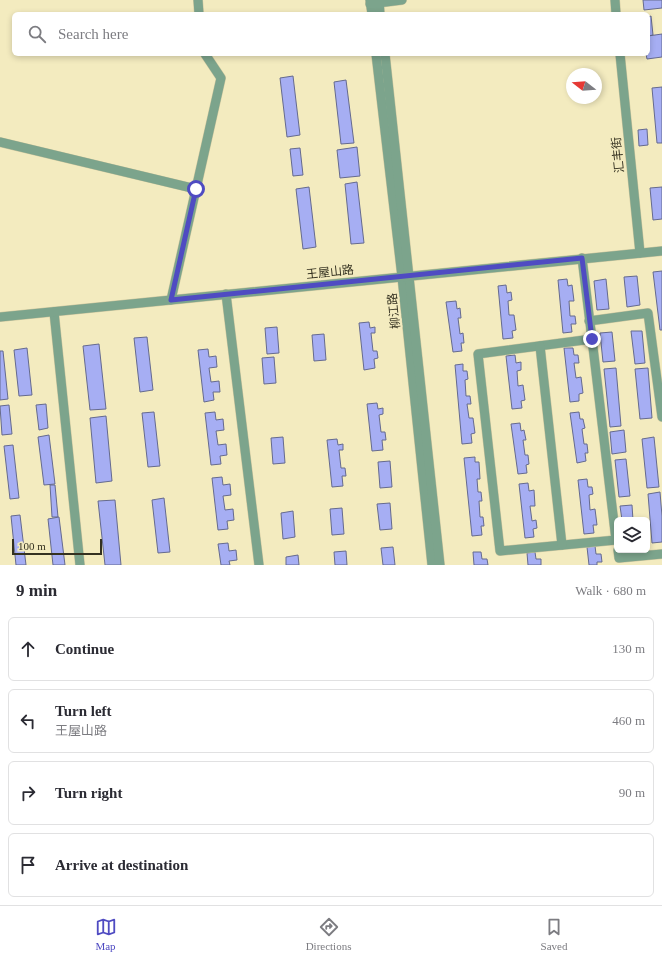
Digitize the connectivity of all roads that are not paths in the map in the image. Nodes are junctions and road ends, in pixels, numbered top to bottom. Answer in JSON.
{"nodes":[{"id":1,"x":198,"y":0,"type":"edge"},
{"id":2,"x":402,"y":0,"type":"edge"},
{"id":3,"x":615,"y":0,"type":"edge"},
{"id":4,"x":375,"y":2,"type":"edge"},
{"id":5,"x":199,"y":12,"type":"edge"},
{"id":6,"x":372,"y":12,"type":"edge"},
{"id":7,"x":379,"y":12,"type":"edge"},
{"id":8,"x":616,"y":12,"type":"edge"},
{"id":9,"x":206,"y":56,"type":"edge"},
{"id":10,"x":376,"y":56,"type":"edge"},
{"id":11,"x":385,"y":56,"type":"edge"},
{"id":12,"x":620,"y":56,"type":"edge"},
{"id":13,"x":0,"y":142,"type":"edge"},
{"id":14,"x":196,"y":189,"type":"junction"},
{"id":15,"x":662,"y":251,"type":"edge"},
{"id":16,"x":640,"y":253,"type":"junction"},
{"id":17,"x":582,"y":258,"type":"junction"},
{"id":18,"x":406,"y":276,"type":"junction"},
{"id":19,"x":226,"y":294,"type":"junction"},
{"id":20,"x":171,"y":300,"type":"junction"},
{"id":21,"x":54,"y":312,"type":"junction"},
{"id":22,"x":0,"y":317,"type":"edge"},
{"id":23,"x":589,"y":321,"type":"junction"},
{"id":24,"x":592,"y":339,"type":"junction"},
{"id":25,"x":540,"y":346,"type":"junction"},
{"id":26,"x":662,"y":417,"type":"edge"},
{"id":27,"x":614,"y":518,"type":"edge"},
{"id":28,"x":614,"y":542,"type":"edge"},
{"id":29,"x":562,"y":545,"type":"junction"},
{"id":30,"x":618,"y":553,"type":"edge"},
{"id":31,"x":662,"y":554,"type":"edge"},
{"id":32,"x":646,"y":555,"type":"junction"},
{"id":33,"x":80,"y":565,"type":"edge"},
{"id":34,"x":259,"y":565,"type":"edge"},
{"id":35,"x":432,"y":565,"type":"edge"},
{"id":36,"x":440,"y":565,"type":"edge"},
{"id":37,"x":648,"y":565,"type":"edge"}],
"edges":[{"from":1,"to":5,"type":"street"},
{"from":2,"to":4,"type":"street"},
{"from":3,"to":8,"type":"street"},
{"from":4,"to":6,"type":"street"},
{"from":4,"to":7,"type":"street"},
{"from":9,"to":14,"type":"street"},
{"from":10,"to":18,"type":"street","name":"柳江路"},
{"from":11,"to":18,"type":"street","name":"柳江路"},
{"from":12,"to":16,"type":"street","name":"汇丰街"},
{"from":13,"to":14,"type":"street"},
{"from":14,"to":20,"type":"street"},
{"from":15,"to":16,"type":"street","name":"王屋山路"},
{"from":16,"to":17,"type":"street","name":"王屋山路"},
{"from":17,"to":18,"type":"street","name":"王屋山路"},
{"from":17,"to":23,"type":"street"},
{"from":18,"to":19,"type":"street","name":"王屋山路"},
{"from":18,"to":35,"type":"street","name":"柳江路"},
{"from":18,"to":36,"type":"street","name":"柳江路"},
{"from":19,"to":20,"type":"street","name":"王屋山路"},
{"from":19,"to":34,"type":"street"},
{"from":20,"to":21,"type":"street","name":"王屋山路"},
{"from":21,"to":22,"type":"street","name":"王屋山路"},
{"from":21,"to":33,"type":"street"},
{"from":23,"to":24,"type":"street"},
{"from":23,"to":26,"type":"street"},
{"from":24,"to":25,"type":"street"},
{"from":24,"to":27,"type":"street"},
{"from":25,"to":29,"type":"street"},
{"from":25,"to":29,"type":"street"},
{"from":28,"to":29,"type":"street"},
{"from":30,"to":32,"type":"street"},
{"from":31,"to":32,"type":"street"},
{"from":32,"to":37,"type":"street"}]}
